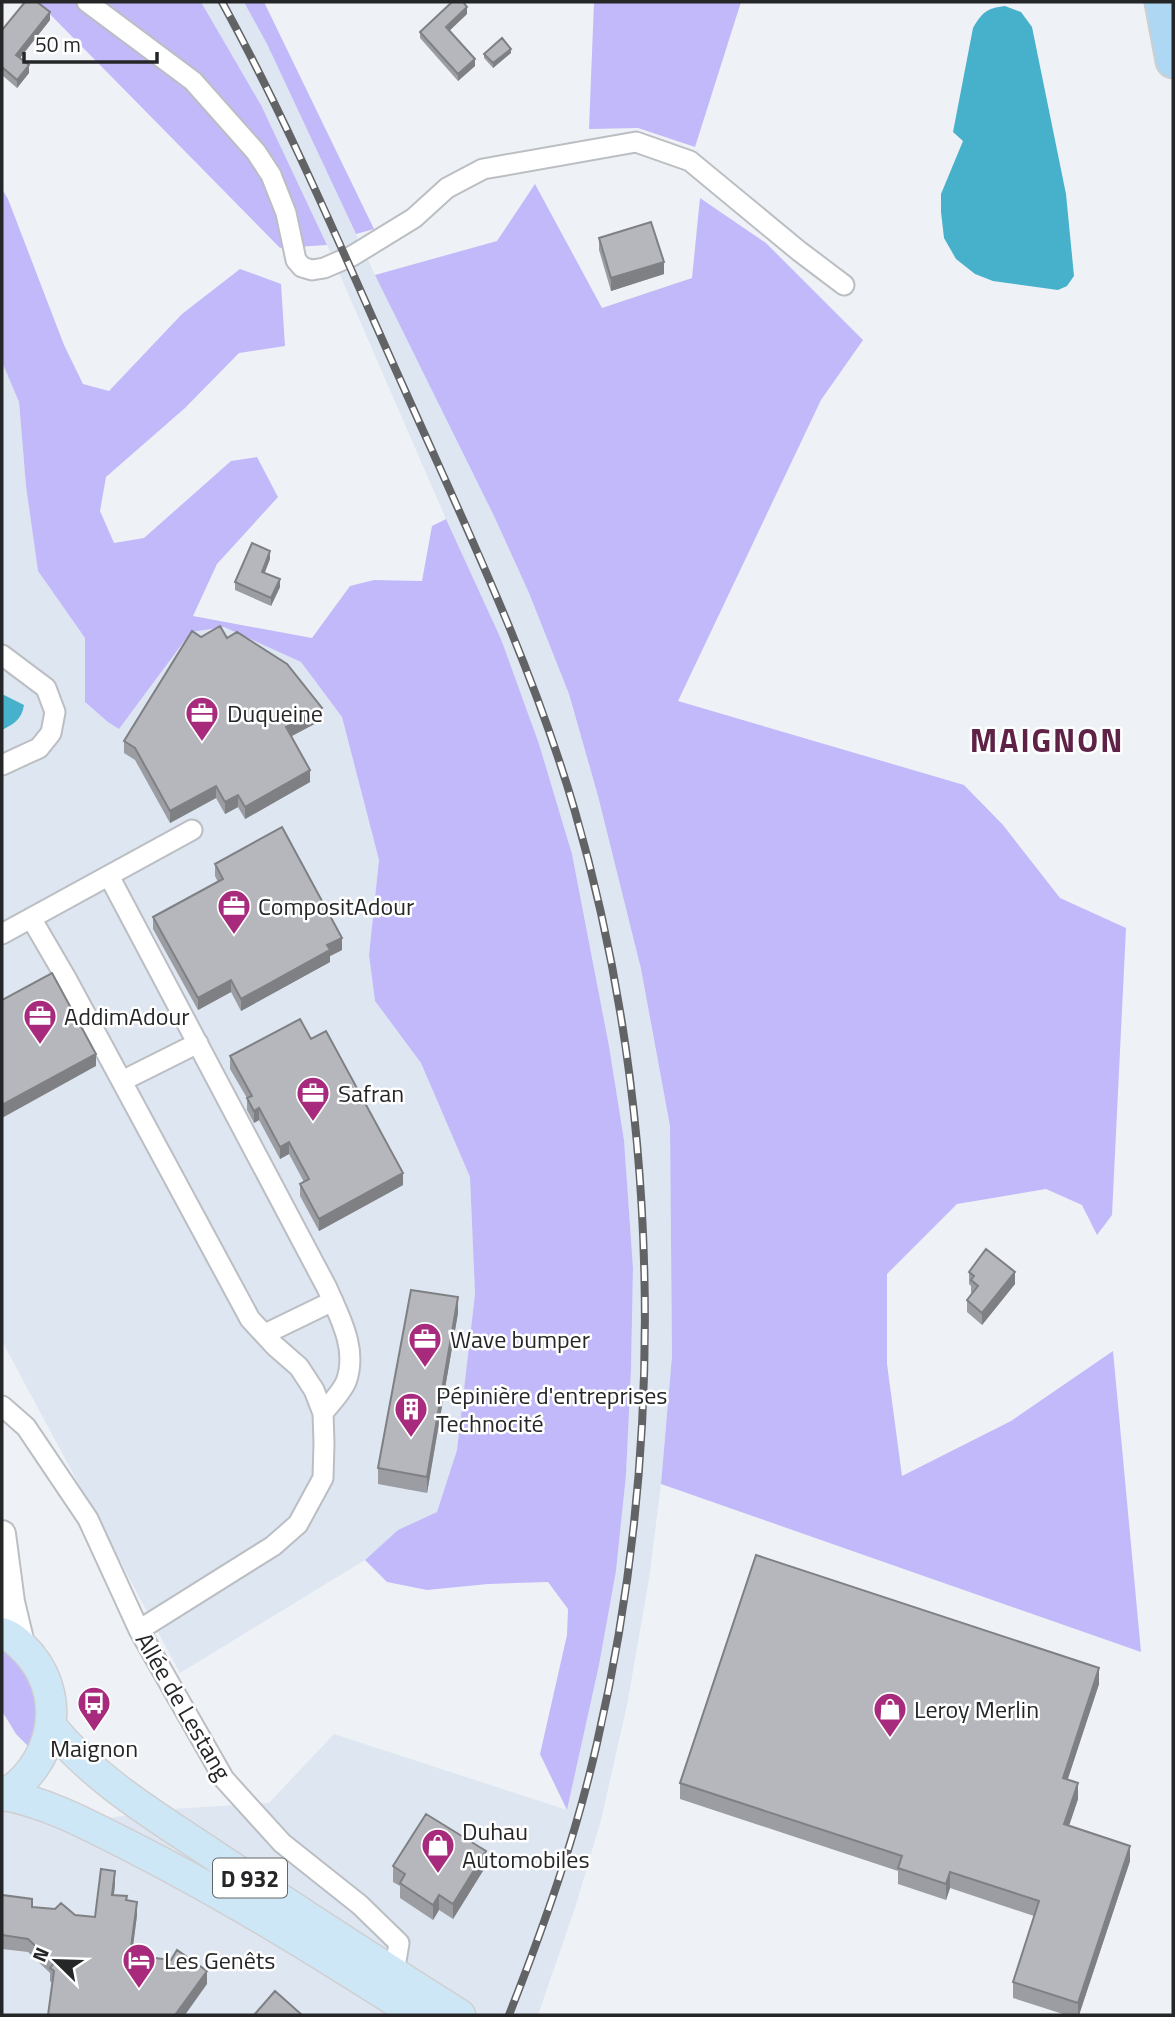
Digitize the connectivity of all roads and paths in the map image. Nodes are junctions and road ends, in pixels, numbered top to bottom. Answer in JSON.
{"nodes":[{"id":1,"x":87,"y":2,"type":"edge"},
{"id":2,"x":1161,"y":2,"type":"edge"},
{"id":3,"x":1173,"y":61,"type":"edge"},
{"id":4,"x":844,"y":285,"type":"dead end"},
{"id":5,"x":2,"y":655,"type":"edge"},
{"id":6,"x":2,"y":765,"type":"edge"},
{"id":7,"x":192,"y":830,"type":"dead end"},
{"id":8,"x":109,"y":876,"type":"junction"},
{"id":9,"x":32,"y":918,"type":"junction"},
{"id":10,"x":2,"y":934,"type":"edge"},
{"id":11,"x":198,"y":1044,"type":"junction"},
{"id":12,"x":122,"y":1081,"type":"junction"},
{"id":13,"x":332,"y":1301,"type":"junction"},
{"id":14,"x":265,"y":1334,"type":"junction"},
{"id":15,"x":2,"y":1406,"type":"edge"},
{"id":16,"x":323,"y":1413,"type":"junction"},
{"id":17,"x":2,"y":1534,"type":"edge"},
{"id":18,"x":139,"y":1630,"type":"junction"},
{"id":19,"x":11,"y":1638,"type":"edge"},
{"id":20,"x":51,"y":1726,"type":"junction"},
{"id":21,"x":3,"y":1795,"type":"edge"},
{"id":22,"x":400,"y":2001,"type":"edge"},
{"id":23,"x":460,"y":2015,"type":"edge"}],
"edges":[{"from":1,"to":4,"type":"street"},
{"from":2,"to":3,"type":"highway"},
{"from":5,"to":6,"type":"street"},
{"from":7,"to":8,"type":"street"},
{"from":8,"to":9,"type":"street"},
{"from":8,"to":11,"type":"street"},
{"from":9,"to":10,"type":"street"},
{"from":9,"to":12,"type":"street"},
{"from":11,"to":12,"type":"street"},
{"from":11,"to":13,"type":"street"},
{"from":12,"to":14,"type":"street"},
{"from":13,"to":14,"type":"street"},
{"from":13,"to":16,"type":"street"},
{"from":14,"to":16,"type":"street"},
{"from":15,"to":18,"type":"street","name":"Allée de Lestang"},
{"from":16,"to":18,"type":"street"},
{"from":17,"to":19,"type":"main road"},
{"from":18,"to":22,"type":"street","name":"Allée de Lestang"},
{"from":19,"to":20,"type":"main road"},
{"from":20,"to":21,"type":"main road"},
{"from":20,"to":22,"type":"main road","number":"D 932"},
{"from":21,"to":22,"type":"main road","number":"D 932"},
{"from":22,"to":23,"type":"main road","number":"D 932"}]}
